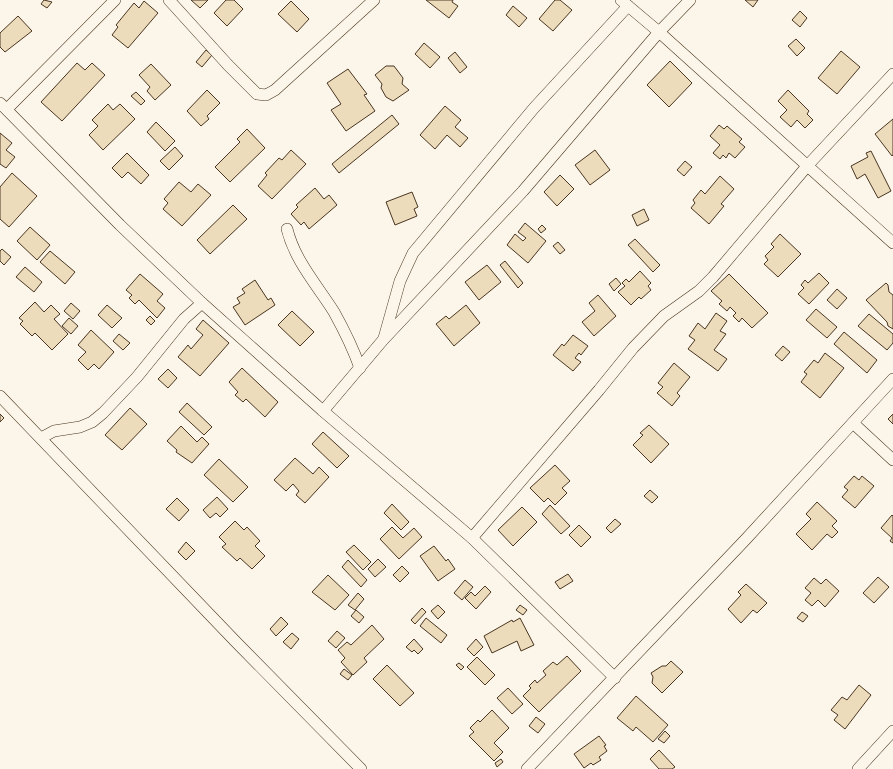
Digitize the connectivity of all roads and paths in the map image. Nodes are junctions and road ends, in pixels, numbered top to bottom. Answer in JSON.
{"nodes":[{"id":1,"x":114,"y":0,"type":"edge"},
{"id":2,"x":169,"y":0,"type":"edge"},
{"id":3,"x":374,"y":0,"type":"edge"},
{"id":4,"x":690,"y":0,"type":"edge"},
{"id":5,"x":625,"y":3,"type":"edge"},
{"id":6,"x":659,"y":32,"type":"junction"},
{"id":7,"x":893,"y":74,"type":"edge"},
{"id":8,"x":4,"y":106,"type":"edge"},
{"id":9,"x":808,"y":165,"type":"junction"},
{"id":10,"x":287,"y":229,"type":"dead end"},
{"id":11,"x":893,"y":243,"type":"edge"},
{"id":12,"x":202,"y":303,"type":"junction"},
{"id":13,"x":383,"y":340,"type":"junction"},
{"id":14,"x":360,"y":368,"type":"junction"},
{"id":15,"x":893,"y":379,"type":"edge"},
{"id":16,"x":0,"y":396,"type":"edge"},
{"id":17,"x":323,"y":411,"type":"junction"},
{"id":18,"x":853,"y":423,"type":"junction"},
{"id":19,"x":41,"y":438,"type":"junction"},
{"id":20,"x":893,"y":460,"type":"edge"},
{"id":21,"x":472,"y":538,"type":"junction"},
{"id":22,"x":615,"y":678,"type":"junction"},
{"id":23,"x":893,"y":731,"type":"edge"},
{"id":24,"x":360,"y":769,"type":"edge"},
{"id":25,"x":527,"y":769,"type":"edge"},
{"id":26,"x":858,"y":769,"type":"edge"}],
"edges":[{"from":1,"to":8,"type":"street"},
{"from":2,"to":3,"type":"street"},
{"from":4,"to":6,"type":"street"},
{"from":5,"to":6,"type":"street"},
{"from":5,"to":13,"type":"street"},
{"from":6,"to":9,"type":"street"},
{"from":6,"to":13,"type":"street"},
{"from":7,"to":9,"type":"street"},
{"from":8,"to":12,"type":"street"},
{"from":9,"to":11,"type":"street"},
{"from":9,"to":21,"type":"street"},
{"from":10,"to":14,"type":"street"},
{"from":12,"to":17,"type":"street"},
{"from":12,"to":19,"type":"street"},
{"from":13,"to":14,"type":"street"},
{"from":14,"to":17,"type":"street"},
{"from":15,"to":18,"type":"street"},
{"from":16,"to":19,"type":"street"},
{"from":17,"to":21,"type":"street"},
{"from":18,"to":20,"type":"street"},
{"from":18,"to":22,"type":"street"},
{"from":19,"to":24,"type":"street"},
{"from":21,"to":22,"type":"street"},
{"from":22,"to":25,"type":"street"},
{"from":23,"to":26,"type":"street"}]}
